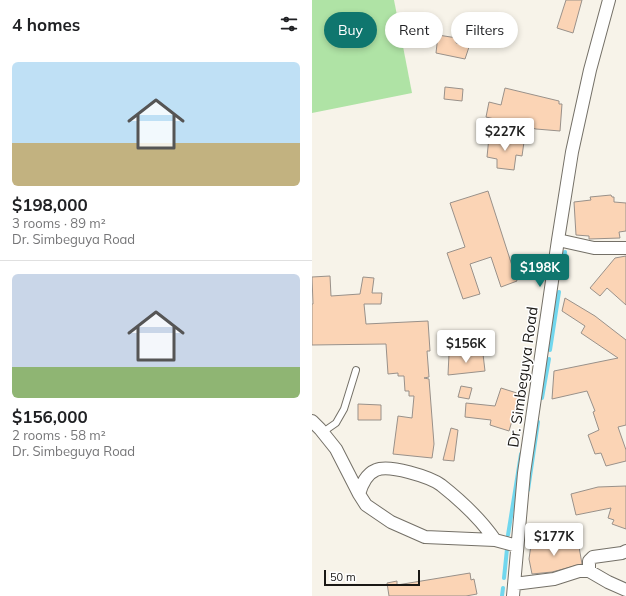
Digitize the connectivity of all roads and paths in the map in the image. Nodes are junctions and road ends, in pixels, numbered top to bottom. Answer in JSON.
{"nodes":[{"id":1,"x":609,"y":0,"type":"edge"},
{"id":2,"x":558,"y":240,"type":"junction"},
{"id":3,"x":626,"y":248,"type":"edge"},
{"id":4,"x":356,"y":370,"type":"dead end"},
{"id":5,"x":312,"y":421,"type":"edge"},
{"id":6,"x":322,"y":432,"type":"junction"},
{"id":7,"x":359,"y":494,"type":"junction"},
{"id":8,"x":496,"y":540,"type":"junction"},
{"id":9,"x":517,"y":546,"type":"junction"},
{"id":10,"x":626,"y":551,"type":"edge"},
{"id":11,"x":589,"y":571,"type":"junction"},
{"id":12,"x":514,"y":584,"type":"junction"},
{"id":13,"x":626,"y":590,"type":"edge"},
{"id":14,"x":513,"y":596,"type":"edge"}],
"edges":[{"from":1,"to":2,"type":"street","name":"Dr. Simbeguya Road"},
{"from":2,"to":3,"type":"street"},
{"from":2,"to":9,"type":"street","name":"Dr. Simbeguya Road"},
{"from":4,"to":6,"type":"lane"},
{"from":5,"to":6,"type":"street"},
{"from":6,"to":7,"type":"street"},
{"from":7,"to":8,"type":"street"},
{"from":7,"to":8,"type":"street"},
{"from":8,"to":9,"type":"street"},
{"from":9,"to":12,"type":"street","name":"Dr. Simbeguya Road"},
{"from":10,"to":11,"type":"street"},
{"from":11,"to":12,"type":"street"},
{"from":11,"to":13,"type":"street"},
{"from":12,"to":14,"type":"street","name":"Dr. Simbeguya Road"}]}
